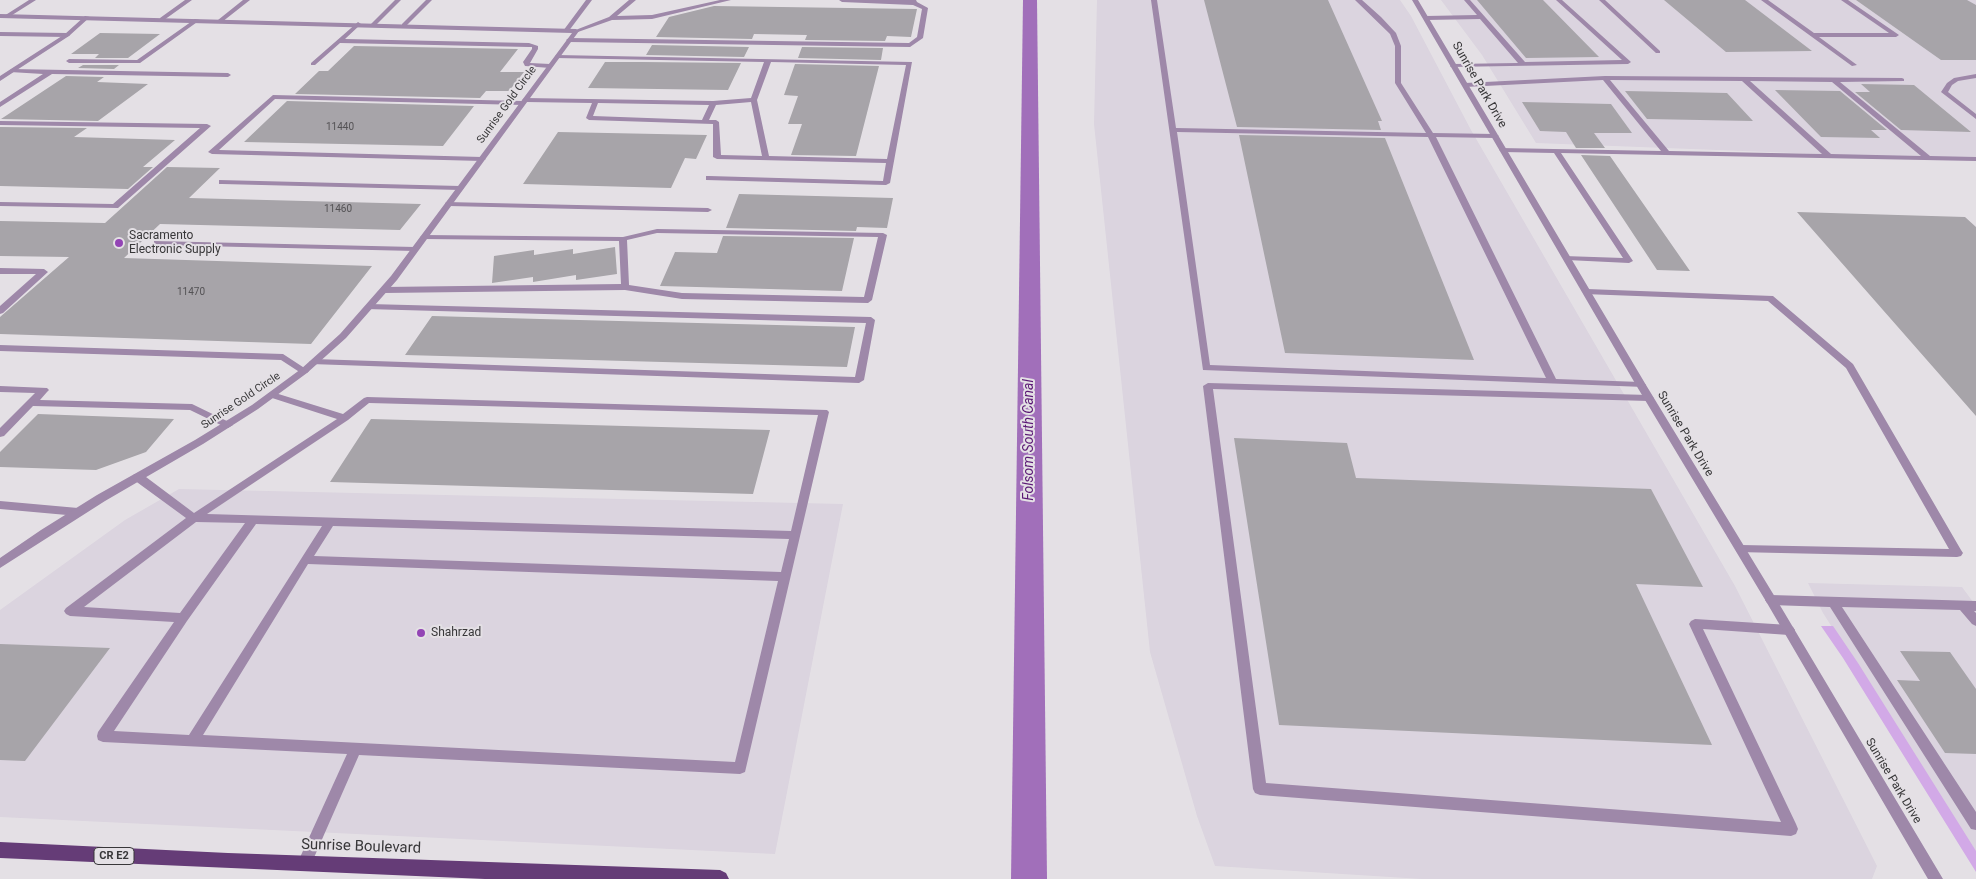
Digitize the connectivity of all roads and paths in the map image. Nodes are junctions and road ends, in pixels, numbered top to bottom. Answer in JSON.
{"nodes":[{"id":1,"x":33,"y":0,"type":"edge"},
{"id":2,"x":189,"y":0,"type":"edge"},
{"id":3,"x":247,"y":0,"type":"edge"},
{"id":4,"x":398,"y":0,"type":"edge"},
{"id":5,"x":429,"y":0,"type":"edge"},
{"id":6,"x":589,"y":0,"type":"edge"},
{"id":7,"x":633,"y":0,"type":"edge"},
{"id":8,"x":728,"y":0,"type":"edge"},
{"id":9,"x":842,"y":0,"type":"edge"},
{"id":10,"x":1154,"y":0,"type":"edge"},
{"id":11,"x":1358,"y":0,"type":"edge"},
{"id":12,"x":1415,"y":0,"type":"edge"},
{"id":13,"x":1467,"y":0,"type":"edge"},
{"id":14,"x":1559,"y":0,"type":"edge"},
{"id":15,"x":1602,"y":0,"type":"edge"},
{"id":16,"x":1764,"y":0,"type":"edge"},
{"id":17,"x":1844,"y":0,"type":"edge"},
{"id":18,"x":914,"y":1,"type":"edge"},
{"id":19,"x":3,"y":16,"type":"edge"},
{"id":20,"x":1482,"y":17,"type":"junction"},
{"id":21,"x":87,"y":18,"type":"junction"},
{"id":22,"x":611,"y":18,"type":"junction"},
{"id":23,"x":1426,"y":18,"type":"junction"},
{"id":24,"x":162,"y":19,"type":"junction"},
{"id":25,"x":196,"y":20,"type":"junction"},
{"id":26,"x":220,"y":21,"type":"junction"},
{"id":27,"x":358,"y":24,"type":"junction"},
{"id":28,"x":373,"y":25,"type":"junction"},
{"id":29,"x":404,"y":25,"type":"junction"},
{"id":30,"x":566,"y":31,"type":"junction"},
{"id":31,"x":576,"y":31,"type":"junction"},
{"id":32,"x":0,"y":34,"type":"edge"},
{"id":33,"x":67,"y":35,"type":"junction"},
{"id":34,"x":1813,"y":35,"type":"junction"},
{"id":35,"x":569,"y":40,"type":"junction"},
{"id":36,"x":339,"y":41,"type":"junction"},
{"id":37,"x":1658,"y":52,"type":"dead end"},
{"id":38,"x":557,"y":57,"type":"junction"},
{"id":39,"x":768,"y":60,"type":"junction"},
{"id":40,"x":69,"y":61,"type":"dead end"},
{"id":41,"x":313,"y":64,"type":"dead end"},
{"id":42,"x":1523,"y":64,"type":"junction"},
{"id":43,"x":1854,"y":65,"type":"dead end"},
{"id":44,"x":550,"y":66,"type":"junction"},
{"id":45,"x":1453,"y":66,"type":"junction"},
{"id":46,"x":12,"y":71,"type":"junction"},
{"id":47,"x":50,"y":72,"type":"junction"},
{"id":48,"x":228,"y":75,"type":"dead end"},
{"id":49,"x":1976,"y":76,"type":"edge"},
{"id":50,"x":1605,"y":78,"type":"junction"},
{"id":51,"x":0,"y":79,"type":"edge"},
{"id":52,"x":1744,"y":79,"type":"junction"},
{"id":53,"x":1833,"y":79,"type":"junction"},
{"id":54,"x":1902,"y":80,"type":"dead end"},
{"id":55,"x":1465,"y":85,"type":"junction"},
{"id":56,"x":754,"y":100,"type":"junction"},
{"id":57,"x":524,"y":101,"type":"junction"},
{"id":58,"x":596,"y":101,"type":"junction"},
{"id":59,"x":713,"y":104,"type":"junction"},
{"id":60,"x":0,"y":105,"type":"edge"},
{"id":61,"x":1976,"y":118,"type":"edge"},
{"id":62,"x":704,"y":122,"type":"junction"},
{"id":63,"x":0,"y":123,"type":"edge"},
{"id":64,"x":1173,"y":130,"type":"junction"},
{"id":65,"x":1431,"y":135,"type":"junction"},
{"id":66,"x":1495,"y":136,"type":"junction"},
{"id":67,"x":1503,"y":150,"type":"junction"},
{"id":68,"x":1556,"y":151,"type":"junction"},
{"id":69,"x":1667,"y":153,"type":"junction"},
{"id":70,"x":1829,"y":156,"type":"junction"},
{"id":71,"x":1927,"y":157,"type":"junction"},
{"id":72,"x":766,"y":158,"type":"junction"},
{"id":73,"x":1976,"y":158,"type":"edge"},
{"id":74,"x":482,"y":159,"type":"junction"},
{"id":75,"x":890,"y":161,"type":"junction"},
{"id":76,"x":708,"y":178,"type":"dead end"},
{"id":77,"x":222,"y":182,"type":"dead end"},
{"id":78,"x":460,"y":188,"type":"junction"},
{"id":79,"x":0,"y":204,"type":"edge"},
{"id":80,"x":448,"y":204,"type":"junction"},
{"id":81,"x":708,"y":210,"type":"dead end"},
{"id":82,"x":424,"y":237,"type":"junction"},
{"id":83,"x":623,"y":239,"type":"junction"},
{"id":84,"x":157,"y":243,"type":"dead end"},
{"id":85,"x":415,"y":249,"type":"junction"},
{"id":86,"x":1567,"y":258,"type":"junction"},
{"id":87,"x":0,"y":271,"type":"edge"},
{"id":88,"x":625,"y":287,"type":"junction"},
{"id":89,"x":384,"y":290,"type":"junction"},
{"id":90,"x":1587,"y":292,"type":"junction"},
{"id":91,"x":369,"y":307,"type":"junction"},
{"id":92,"x":0,"y":311,"type":"edge"},
{"id":93,"x":0,"y":348,"type":"edge"},
{"id":94,"x":314,"y":362,"type":"junction"},
{"id":95,"x":304,"y":371,"type":"junction"},
{"id":96,"x":1552,"y":381,"type":"junction"},
{"id":97,"x":1641,"y":385,"type":"junction"},
{"id":98,"x":0,"y":389,"type":"edge"},
{"id":99,"x":272,"y":396,"type":"junction"},
{"id":100,"x":1649,"y":398,"type":"junction"},
{"id":101,"x":31,"y":403,"type":"junction"},
{"id":102,"x":345,"y":418,"type":"junction"},
{"id":103,"x":228,"y":425,"type":"junction"},
{"id":104,"x":0,"y":434,"type":"edge"},
{"id":105,"x":138,"y":477,"type":"junction"},
{"id":106,"x":0,"y":505,"type":"edge"},
{"id":107,"x":78,"y":512,"type":"junction"},
{"id":108,"x":194,"y":518,"type":"junction"},
{"id":109,"x":253,"y":520,"type":"junction"},
{"id":110,"x":330,"y":522,"type":"junction"},
{"id":111,"x":795,"y":535,"type":"junction"},
{"id":112,"x":1740,"y":549,"type":"junction"},
{"id":113,"x":305,"y":560,"type":"junction"},
{"id":114,"x":1,"y":562,"type":"edge"},
{"id":115,"x":785,"y":577,"type":"junction"},
{"id":116,"x":1771,"y":600,"type":"junction"},
{"id":117,"x":1832,"y":602,"type":"junction"},
{"id":118,"x":1963,"y":605,"type":"junction"},
{"id":119,"x":1976,"y":606,"type":"edge"},
{"id":120,"x":183,"y":618,"type":"junction"},
{"id":121,"x":1976,"y":622,"type":"edge"},
{"id":122,"x":1789,"y":630,"type":"junction"},
{"id":123,"x":193,"y":740,"type":"junction"},
{"id":124,"x":356,"y":748,"type":"junction"},
{"id":125,"x":1976,"y":824,"type":"edge"},
{"id":126,"x":0,"y":850,"type":"edge"},
{"id":127,"x":304,"y":864,"type":"junction"},
{"id":128,"x":720,"y":879,"type":"edge"},
{"id":129,"x":1936,"y":879,"type":"edge"}],
"edges":[{"from":1,"to":19,"type":"street"},
{"from":2,"to":24,"type":"street"},
{"from":3,"to":26,"type":"street"},
{"from":4,"to":28,"type":"street"},
{"from":5,"to":29,"type":"street"},
{"from":6,"to":30,"type":"street"},
{"from":7,"to":22,"type":"street"},
{"from":8,"to":22,"type":"street"},
{"from":9,"to":18,"type":"street"},
{"from":10,"to":64,"type":"street"},
{"from":11,"to":65,"type":"street"},
{"from":12,"to":23,"type":"street","name":"Sunrise Park Drive"},
{"from":13,"to":20,"type":"street"},
{"from":14,"to":42,"type":"street"},
{"from":15,"to":37,"type":"street"},
{"from":16,"to":34,"type":"street"},
{"from":17,"to":34,"type":"street"},
{"from":18,"to":35,"type":"street"},
{"from":19,"to":21,"type":"street"},
{"from":20,"to":23,"type":"street"},
{"from":20,"to":42,"type":"street"},
{"from":21,"to":24,"type":"street"},
{"from":21,"to":33,"type":"street"},
{"from":22,"to":31,"type":"street"},
{"from":23,"to":45,"type":"street","name":"Sunrise Park Drive"},
{"from":24,"to":25,"type":"street"},
{"from":25,"to":26,"type":"street"},
{"from":25,"to":40,"type":"street"},
{"from":26,"to":27,"type":"street"},
{"from":27,"to":28,"type":"street"},
{"from":27,"to":36,"type":"street"},
{"from":28,"to":29,"type":"street"},
{"from":29,"to":30,"type":"street"},
{"from":30,"to":31,"type":"street"},
{"from":31,"to":35,"type":"street","name":"Sunrise Gold Circle"},
{"from":32,"to":33,"type":"street"},
{"from":33,"to":46,"type":"street"},
{"from":34,"to":43,"type":"street"},
{"from":35,"to":38,"type":"street","name":"Sunrise Gold Circle"},
{"from":36,"to":41,"type":"street"},
{"from":36,"to":44,"type":"street"},
{"from":38,"to":39,"type":"street"},
{"from":38,"to":44,"type":"street","name":"Sunrise Gold Circle"},
{"from":39,"to":56,"type":"street"},
{"from":39,"to":75,"type":"street"},
{"from":42,"to":45,"type":"street"},
{"from":44,"to":57,"type":"street","name":"Sunrise Gold Circle"},
{"from":45,"to":55,"type":"street","name":"Sunrise Park Drive"},
{"from":46,"to":47,"type":"street"},
{"from":46,"to":51,"type":"street"},
{"from":47,"to":48,"type":"street"},
{"from":47,"to":60,"type":"street"},
{"from":49,"to":61,"type":"street"},
{"from":50,"to":52,"type":"street"},
{"from":50,"to":55,"type":"street"},
{"from":50,"to":69,"type":"street"},
{"from":52,"to":53,"type":"street"},
{"from":52,"to":70,"type":"street"},
{"from":53,"to":54,"type":"street"},
{"from":53,"to":71,"type":"street"},
{"from":55,"to":66,"type":"street","name":"Sunrise Park Drive"},
{"from":56,"to":59,"type":"street"},
{"from":56,"to":72,"type":"street"},
{"from":57,"to":58,"type":"street"},
{"from":57,"to":74,"type":"street","name":"Sunrise Gold Circle"},
{"from":57,"to":74,"type":"street"},
{"from":58,"to":59,"type":"street"},
{"from":58,"to":62,"type":"street"},
{"from":59,"to":62,"type":"street"},
{"from":62,"to":72,"type":"street"},
{"from":63,"to":79,"type":"street"},
{"from":64,"to":65,"type":"street"},
{"from":64,"to":96,"type":"street"},
{"from":65,"to":66,"type":"street"},
{"from":65,"to":96,"type":"street"},
{"from":66,"to":67,"type":"street","name":"Sunrise Park Drive"},
{"from":67,"to":68,"type":"street"},
{"from":67,"to":86,"type":"street","name":"Sunrise Park Drive"},
{"from":68,"to":69,"type":"street"},
{"from":68,"to":86,"type":"street"},
{"from":69,"to":70,"type":"street"},
{"from":70,"to":71,"type":"street"},
{"from":71,"to":73,"type":"street"},
{"from":72,"to":75,"type":"street"},
{"from":74,"to":78,"type":"street","name":"Sunrise Gold Circle"},
{"from":75,"to":76,"type":"street"},
{"from":77,"to":78,"type":"street"},
{"from":78,"to":80,"type":"street","name":"Sunrise Gold Circle"},
{"from":80,"to":81,"type":"street"},
{"from":80,"to":82,"type":"street","name":"Sunrise Gold Circle"},
{"from":82,"to":83,"type":"street"},
{"from":82,"to":85,"type":"street","name":"Sunrise Gold Circle"},
{"from":83,"to":88,"type":"street"},
{"from":83,"to":88,"type":"street"},
{"from":84,"to":85,"type":"street"},
{"from":85,"to":89,"type":"street","name":"Sunrise Gold Circle"},
{"from":86,"to":90,"type":"street","name":"Sunrise Park Drive"},
{"from":87,"to":92,"type":"street"},
{"from":88,"to":89,"type":"street"},
{"from":89,"to":91,"type":"street","name":"Sunrise Gold Circle"},
{"from":90,"to":97,"type":"street","name":"Sunrise Park Drive"},
{"from":90,"to":112,"type":"street"},
{"from":91,"to":94,"type":"street","name":"Sunrise Gold Circle"},
{"from":91,"to":94,"type":"street"},
{"from":93,"to":95,"type":"street"},
{"from":94,"to":95,"type":"street","name":"Sunrise Gold Circle"},
{"from":95,"to":99,"type":"street","name":"Sunrise Gold Circle"},
{"from":96,"to":97,"type":"street"},
{"from":97,"to":100,"type":"street","name":"Sunrise Park Drive"},
{"from":98,"to":101,"type":"street"},
{"from":99,"to":102,"type":"street"},
{"from":99,"to":103,"type":"street","name":"Sunrise Gold Circle"},
{"from":100,"to":112,"type":"street","name":"Sunrise Park Drive"},
{"from":100,"to":122,"type":"street"},
{"from":101,"to":103,"type":"street"},
{"from":101,"to":104,"type":"street"},
{"from":102,"to":108,"type":"street"},
{"from":102,"to":111,"type":"street"},
{"from":103,"to":105,"type":"street","name":"Sunrise Gold Circle"},
{"from":105,"to":107,"type":"street","name":"Sunrise Gold Circle"},
{"from":105,"to":108,"type":"street"},
{"from":106,"to":107,"type":"street"},
{"from":107,"to":114,"type":"street","name":"Sunrise Gold Circle"},
{"from":108,"to":109,"type":"street"},
{"from":108,"to":120,"type":"street"},
{"from":109,"to":110,"type":"street"},
{"from":109,"to":120,"type":"street"},
{"from":110,"to":111,"type":"street"},
{"from":110,"to":113,"type":"street"},
{"from":111,"to":115,"type":"street"},
{"from":112,"to":116,"type":"street","name":"Sunrise Park Drive"},
{"from":113,"to":115,"type":"street"},
{"from":113,"to":123,"type":"street"},
{"from":115,"to":124,"type":"street"},
{"from":116,"to":117,"type":"street"},
{"from":116,"to":122,"type":"street","name":"Sunrise Park Drive"},
{"from":117,"to":118,"type":"street"},
{"from":117,"to":125,"type":"street"},
{"from":118,"to":119,"type":"street"},
{"from":118,"to":121,"type":"street"},
{"from":120,"to":123,"type":"street"},
{"from":122,"to":129,"type":"street","name":"Sunrise Park Drive"},
{"from":123,"to":124,"type":"street"},
{"from":124,"to":127,"type":"street"},
{"from":126,"to":127,"type":"main road","name":"Sunrise Boulevard","number":"CR E2"},
{"from":127,"to":128,"type":"main road","name":"Sunrise Boulevard","number":"CR E2"}]}
